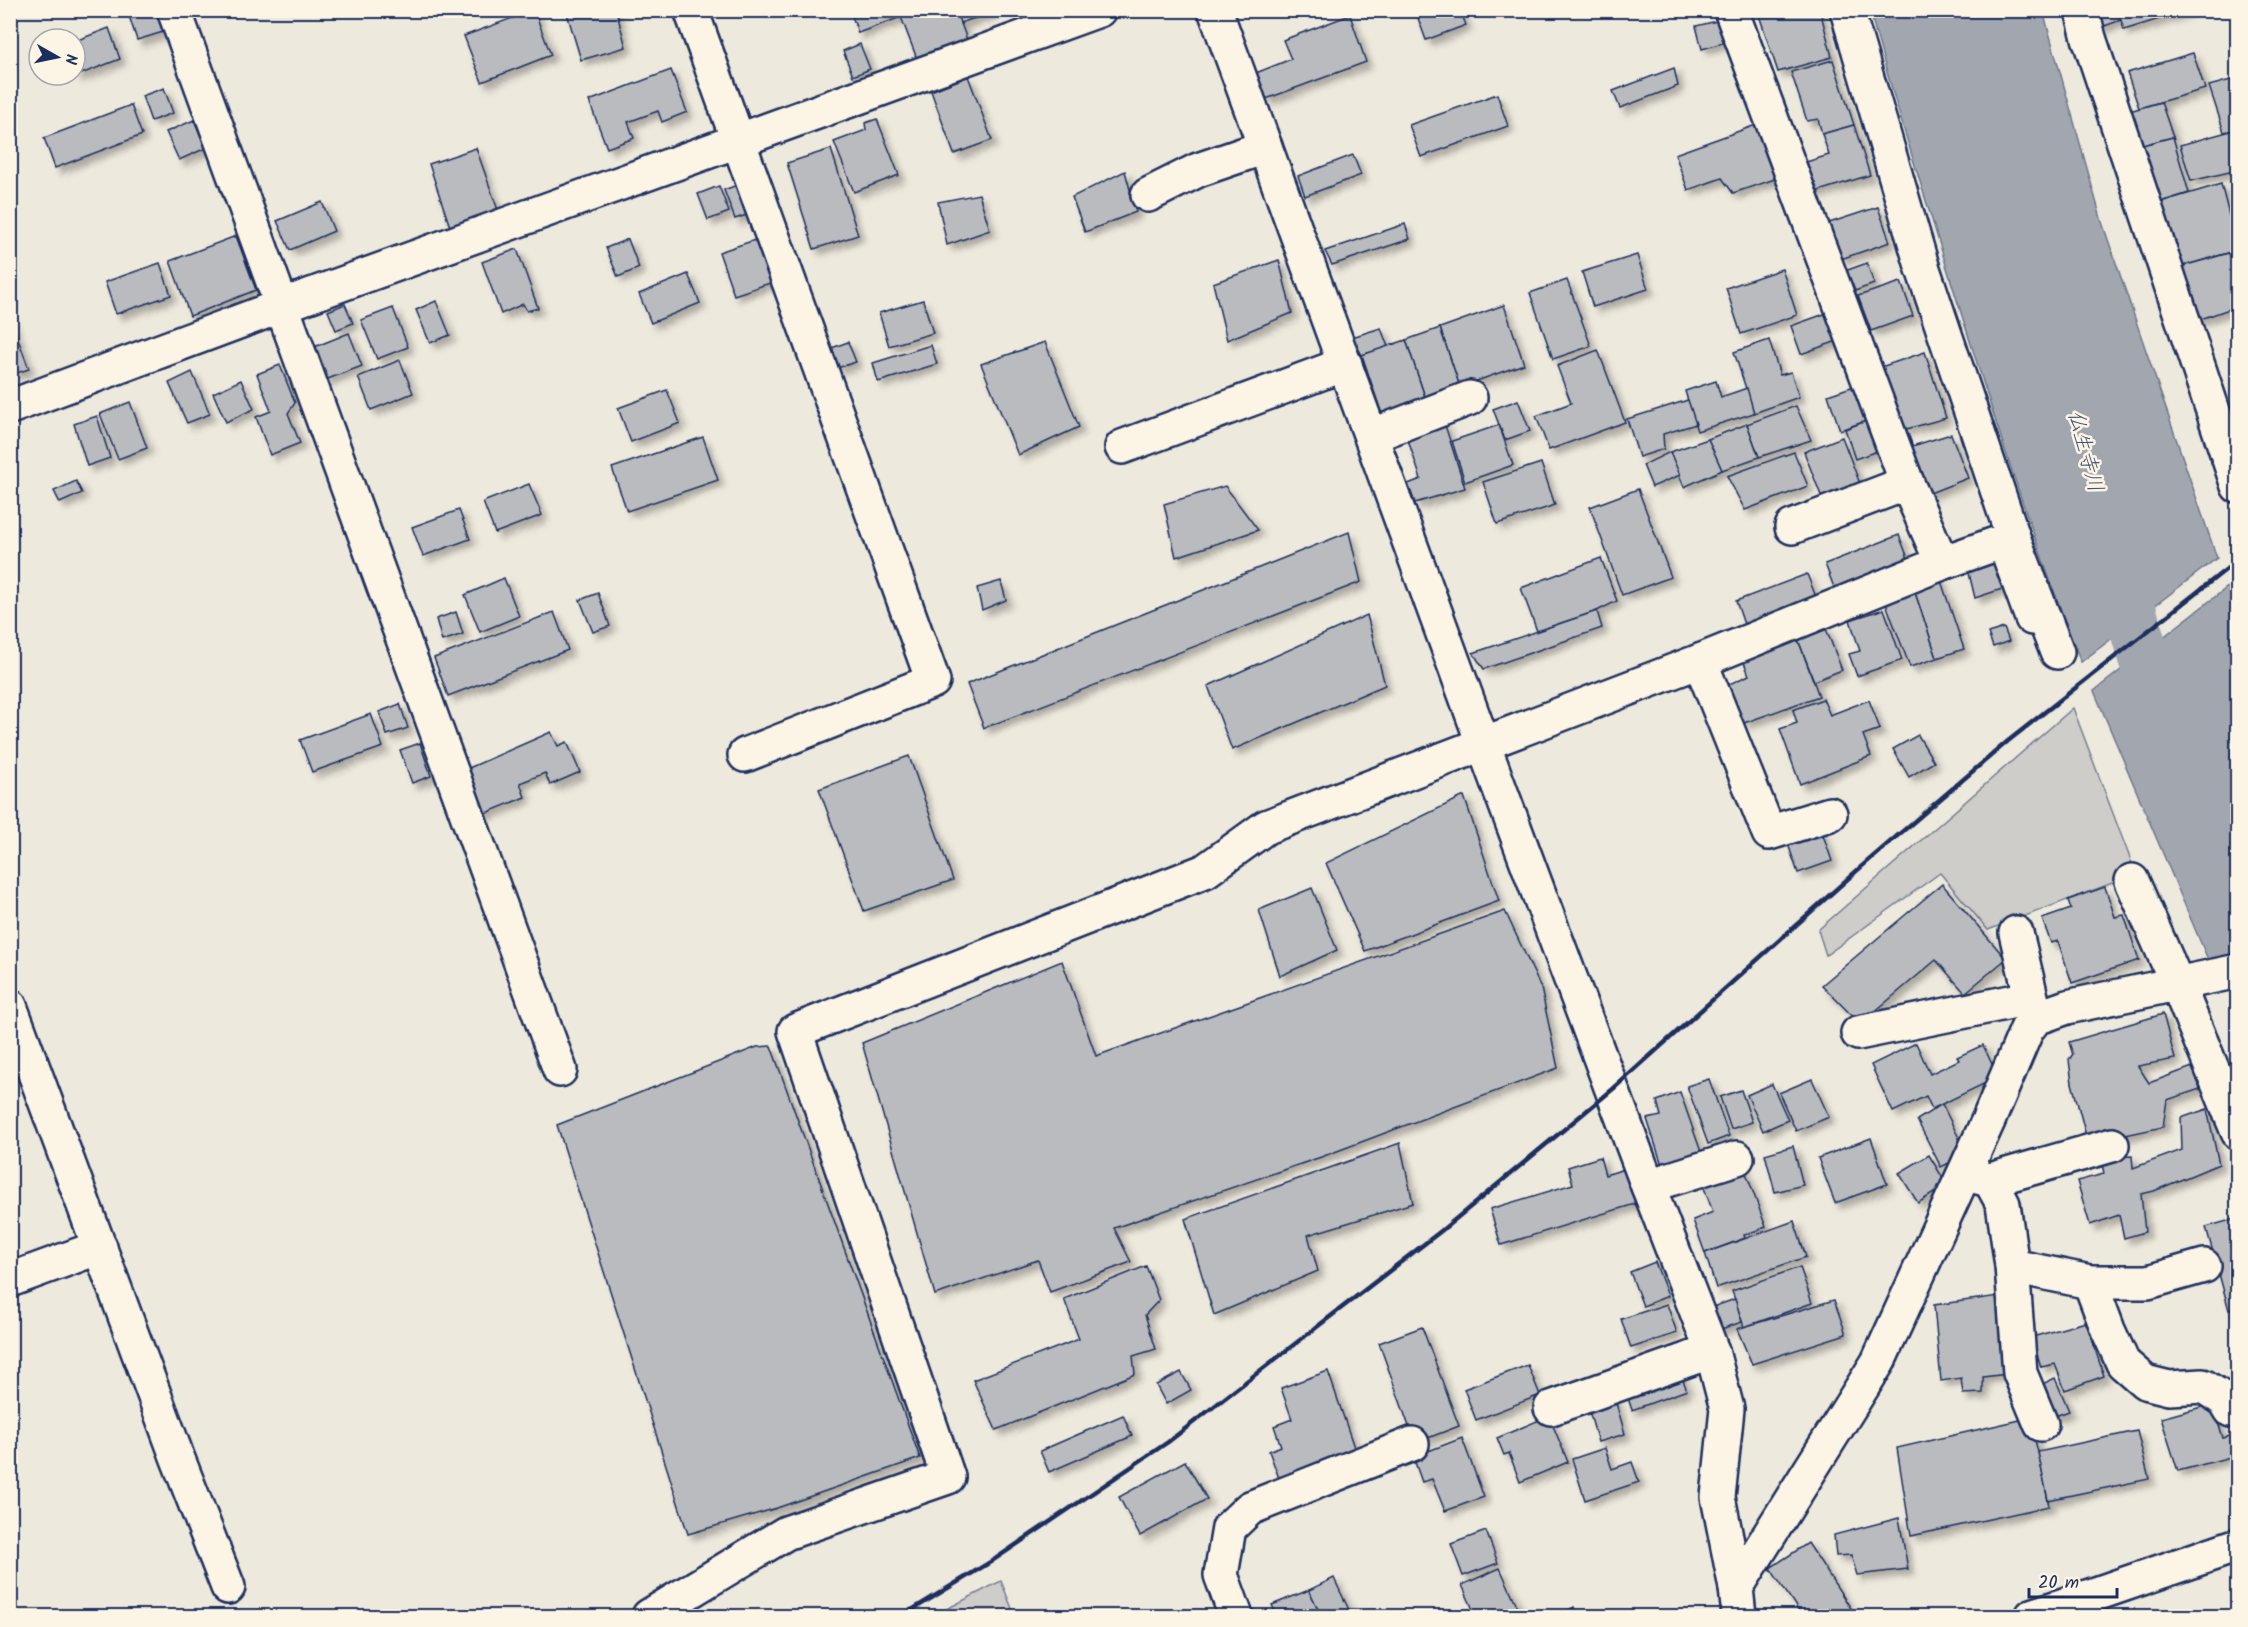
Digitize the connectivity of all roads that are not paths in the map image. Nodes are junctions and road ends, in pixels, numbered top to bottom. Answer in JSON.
{"nodes":[{"id":1,"x":174,"y":10,"type":"edge"},
{"id":2,"x":691,"y":10,"type":"edge"},
{"id":3,"x":1099,"y":10,"type":"edge"},
{"id":4,"x":1215,"y":10,"type":"edge"},
{"id":5,"x":1731,"y":10,"type":"edge"},
{"id":6,"x":1833,"y":10,"type":"edge"},
{"id":7,"x":1847,"y":10,"type":"edge"},
{"id":8,"x":2082,"y":10,"type":"edge"},
{"id":9,"x":738,"y":141,"type":"junction"},
{"id":10,"x":1265,"y":147,"type":"junction"},
{"id":11,"x":1148,"y":195,"type":"dead end"},
{"id":12,"x":281,"y":306,"type":"junction"},
{"id":13,"x":1345,"y":364,"type":"junction"},
{"id":14,"x":1470,"y":398,"type":"dead end"},
{"id":15,"x":10,"y":406,"type":"edge"},
{"id":16,"x":1371,"y":436,"type":"junction"},
{"id":17,"x":1122,"y":447,"type":"dead end"},
{"id":18,"x":1907,"y":483,"type":"junction"},
{"id":19,"x":2238,"y":486,"type":"edge"},
{"id":20,"x":1792,"y":527,"type":"dead end"},
{"id":21,"x":2004,"y":541,"type":"junction"},
{"id":22,"x":1942,"y":563,"type":"junction"},
{"id":23,"x":2032,"y":618,"type":"dead end"},
{"id":24,"x":2057,"y":652,"type":"dead end"},
{"id":25,"x":1700,"y":661,"type":"junction"},
{"id":26,"x":1484,"y":742,"type":"junction"},
{"id":27,"x":745,"y":755,"type":"dead end"},
{"id":28,"x":1830,"y":814,"type":"dead end"},
{"id":29,"x":2132,"y":881,"type":"dead end"},
{"id":30,"x":2016,"y":933,"type":"dead end"},
{"id":31,"x":2238,"y":971,"type":"edge"},
{"id":32,"x":2181,"y":982,"type":"junction"},
{"id":33,"x":10,"y":1006,"type":"edge"},
{"id":34,"x":2033,"y":1008,"type":"junction"},
{"id":35,"x":1858,"y":1033,"type":"dead end"},
{"id":36,"x":560,"y":1070,"type":"dead end"},
{"id":37,"x":2238,"y":1132,"type":"edge"},
{"id":38,"x":2112,"y":1145,"type":"dead end"},
{"id":39,"x":1737,"y":1158,"type":"dead end"},
{"id":40,"x":1977,"y":1177,"type":"junction"},
{"id":41,"x":1648,"y":1186,"type":"junction"},
{"id":42,"x":100,"y":1247,"type":"junction"},
{"id":43,"x":2012,"y":1266,"type":"junction"},
{"id":44,"x":2204,"y":1266,"type":"dead end"},
{"id":45,"x":10,"y":1280,"type":"edge"},
{"id":46,"x":2090,"y":1282,"type":"junction"},
{"id":47,"x":1712,"y":1350,"type":"junction"},
{"id":48,"x":1551,"y":1408,"type":"dead end"},
{"id":49,"x":2231,"y":1410,"type":"dead end"},
{"id":50,"x":2041,"y":1424,"type":"dead end"},
{"id":51,"x":1412,"y":1444,"type":"dead end"},
{"id":52,"x":2238,"y":1545,"type":"edge"},
{"id":53,"x":228,"y":1587,"type":"dead end"},
{"id":54,"x":1737,"y":1602,"type":"edge"},
{"id":55,"x":649,"y":1617,"type":"edge"},
{"id":56,"x":1236,"y":1617,"type":"edge"},
{"id":57,"x":2032,"y":1617,"type":"edge"}],
"edges":[{"from":1,"to":12,"type":"street"},
{"from":2,"to":9,"type":"street"},
{"from":3,"to":9,"type":"street"},
{"from":4,"to":10,"type":"street"},
{"from":5,"to":18,"type":"street"},
{"from":6,"to":21,"type":"street"},
{"from":7,"to":24,"type":"street"},
{"from":8,"to":19,"type":"street"},
{"from":9,"to":12,"type":"street"},
{"from":9,"to":27,"type":"street"},
{"from":10,"to":11,"type":"street"},
{"from":10,"to":13,"type":"street"},
{"from":12,"to":15,"type":"street"},
{"from":12,"to":36,"type":"street"},
{"from":13,"to":16,"type":"street"},
{"from":13,"to":17,"type":"street"},
{"from":14,"to":16,"type":"street"},
{"from":16,"to":26,"type":"street"},
{"from":18,"to":20,"type":"street"},
{"from":18,"to":22,"type":"street"},
{"from":21,"to":22,"type":"street"},
{"from":21,"to":23,"type":"street"},
{"from":22,"to":25,"type":"street"},
{"from":25,"to":26,"type":"street"},
{"from":25,"to":28,"type":"street"},
{"from":26,"to":41,"type":"street"},
{"from":26,"to":55,"type":"street"},
{"from":29,"to":32,"type":"street"},
{"from":30,"to":34,"type":"street"},
{"from":31,"to":32,"type":"street"},
{"from":32,"to":34,"type":"street"},
{"from":32,"to":37,"type":"street"},
{"from":33,"to":42,"type":"street"},
{"from":34,"to":35,"type":"street"},
{"from":34,"to":40,"type":"street"},
{"from":38,"to":40,"type":"street"},
{"from":39,"to":41,"type":"street"},
{"from":40,"to":43,"type":"street"},
{"from":40,"to":54,"type":"street"},
{"from":41,"to":47,"type":"street"},
{"from":42,"to":45,"type":"street"},
{"from":42,"to":53,"type":"street"},
{"from":43,"to":46,"type":"street"},
{"from":43,"to":50,"type":"street"},
{"from":44,"to":46,"type":"street"},
{"from":46,"to":49,"type":"street"},
{"from":47,"to":48,"type":"street"},
{"from":47,"to":54,"type":"street"},
{"from":51,"to":56,"type":"street"},
{"from":52,"to":57,"type":"street"}]}
